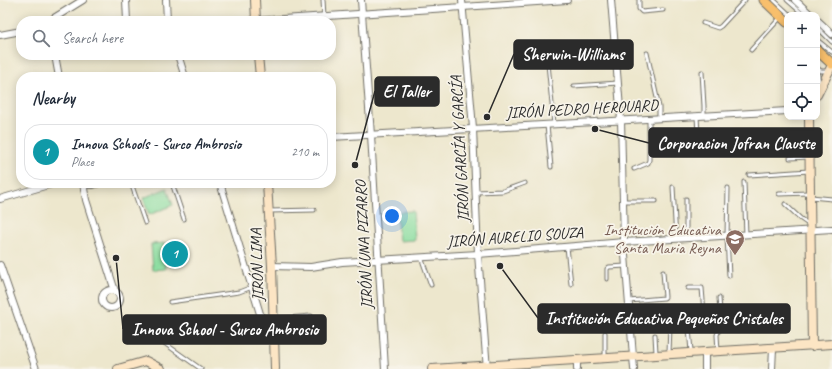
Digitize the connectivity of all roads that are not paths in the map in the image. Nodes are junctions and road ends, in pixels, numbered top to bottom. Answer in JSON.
{"nodes":[{"id":1,"x":83,"y":0,"type":"edge"},
{"id":2,"x":126,"y":0,"type":"edge"},
{"id":3,"x":166,"y":0,"type":"edge"},
{"id":4,"x":255,"y":0,"type":"edge"},
{"id":5,"x":323,"y":0,"type":"edge"},
{"id":6,"x":360,"y":0,"type":"edge"},
{"id":7,"x":567,"y":0,"type":"edge"},
{"id":8,"x":611,"y":0,"type":"edge"},
{"id":9,"x":639,"y":0,"type":"edge"},
{"id":10,"x":745,"y":0,"type":"edge"},
{"id":11,"x":764,"y":0,"type":"edge"},
{"id":12,"x":774,"y":0,"type":"edge"},
{"id":13,"x":787,"y":0,"type":"edge"},
{"id":14,"x":795,"y":0,"type":"edge"},
{"id":15,"x":463,"y":3,"type":"edge"},
{"id":16,"x":663,"y":10,"type":"dead end"},
{"id":17,"x":801,"y":12,"type":"edge"},
{"id":18,"x":809,"y":12,"type":"edge"},
{"id":19,"x":361,"y":13,"type":"junction"},
{"id":20,"x":784,"y":15,"type":"edge"},
{"id":21,"x":57,"y":16,"type":"edge"},
{"id":22,"x":127,"y":16,"type":"edge"},
{"id":23,"x":167,"y":16,"type":"edge"},
{"id":24,"x":255,"y":16,"type":"edge"},
{"id":25,"x":324,"y":16,"type":"joint"},
{"id":26,"x":784,"y":16,"type":"edge"},
{"id":27,"x":784,"y":20,"type":"edge"},
{"id":28,"x":703,"y":23,"type":"dead end"},
{"id":29,"x":820,"y":23,"type":"edge"},
{"id":30,"x":820,"y":30,"type":"edge"},
{"id":31,"x":16,"y":32,"type":"edge"},
{"id":32,"x":832,"y":34,"type":"edge"},
{"id":33,"x":0,"y":35,"type":"edge"},
{"id":34,"x":820,"y":42,"type":"edge"},
{"id":35,"x":832,"y":42,"type":"edge"},
{"id":36,"x":751,"y":50,"type":"dead end"},
{"id":37,"x":832,"y":52,"type":"edge"},
{"id":38,"x":647,"y":53,"type":"dead end"},
{"id":39,"x":820,"y":54,"type":"edge"},
{"id":40,"x":56,"y":60,"type":"edge"},
{"id":41,"x":180,"y":60,"type":"edge"},
{"id":42,"x":258,"y":60,"type":"edge"},
{"id":43,"x":548,"y":64,"type":"dead end"},
{"id":44,"x":831,"y":67,"type":"edge"},
{"id":45,"x":58,"y":72,"type":"edge"},
{"id":46,"x":183,"y":72,"type":"edge"},
{"id":47,"x":260,"y":72,"type":"edge"},
{"id":48,"x":702,"y":72,"type":"dead end"},
{"id":49,"x":618,"y":83,"type":"junction"},
{"id":50,"x":574,"y":86,"type":"dead end"},
{"id":51,"x":820,"y":89,"type":"edge"},
{"id":52,"x":784,"y":111,"type":"edge"},
{"id":53,"x":697,"y":116,"type":"junction"},
{"id":54,"x":704,"y":116,"type":"junction"},
{"id":55,"x":659,"y":118,"type":"junction"},
{"id":56,"x":649,"y":119,"type":"junction"},
{"id":57,"x":620,"y":120,"type":"junction"},
{"id":58,"x":809,"y":120,"type":"edge"},
{"id":59,"x":547,"y":124,"type":"junction"},
{"id":60,"x":554,"y":124,"type":"junction"},
{"id":61,"x":473,"y":128,"type":"junction"},
{"id":62,"x":371,"y":135,"type":"junction"},
{"id":63,"x":336,"y":137,"type":"edge"},
{"id":64,"x":699,"y":152,"type":"dead end"},
{"id":65,"x":810,"y":157,"type":"junction"},
{"id":66,"x":790,"y":158,"type":"dead end"},
{"id":67,"x":551,"y":167,"type":"dead end"},
{"id":68,"x":634,"y":170,"type":"dead end"},
{"id":69,"x":810,"y":171,"type":"junction"},
{"id":70,"x":749,"y":175,"type":"dead end"},
{"id":71,"x":744,"y":182,"type":"dead end"},
{"id":72,"x":525,"y":183,"type":"dead end"},
{"id":73,"x":673,"y":187,"type":"dead end"},
{"id":74,"x":38,"y":188,"type":"edge"},
{"id":75,"x":84,"y":188,"type":"edge"},
{"id":76,"x":133,"y":188,"type":"edge"},
{"id":77,"x":174,"y":188,"type":"edge"},
{"id":78,"x":222,"y":188,"type":"edge"},
{"id":79,"x":267,"y":188,"type":"edge"},
{"id":80,"x":728,"y":188,"type":"dead end"},
{"id":81,"x":476,"y":192,"type":"junction"},
{"id":82,"x":779,"y":194,"type":"dead end"},
{"id":83,"x":811,"y":195,"type":"junction"},
{"id":84,"x":0,"y":199,"type":"edge"},
{"id":85,"x":686,"y":199,"type":"dead end"},
{"id":86,"x":832,"y":199,"type":"edge"},
{"id":87,"x":623,"y":201,"type":"junction"},
{"id":88,"x":656,"y":201,"type":"dead end"},
{"id":89,"x":785,"y":204,"type":"dead end"},
{"id":90,"x":314,"y":210,"type":"dead end"},
{"id":91,"x":269,"y":211,"type":"junction"},
{"id":92,"x":184,"y":218,"type":"dead end"},
{"id":93,"x":145,"y":223,"type":"dead end"},
{"id":94,"x":812,"y":228,"type":"junction"},
{"id":95,"x":832,"y":229,"type":"edge"},
{"id":96,"x":746,"y":234,"type":"junction"},
{"id":97,"x":727,"y":236,"type":"junction"},
{"id":98,"x":686,"y":238,"type":"junction"},
{"id":99,"x":676,"y":239,"type":"junction"},
{"id":100,"x":624,"y":242,"type":"junction"},
{"id":101,"x":567,"y":247,"type":"junction"},
{"id":102,"x":478,"y":254,"type":"junction"},
{"id":103,"x":421,"y":257,"type":"junction"},
{"id":104,"x":378,"y":259,"type":"junction"},
{"id":105,"x":0,"y":265,"type":"edge"},
{"id":106,"x":272,"y":266,"type":"junction"},
{"id":107,"x":626,"y":266,"type":"junction"},
{"id":108,"x":663,"y":272,"type":"dead end"},
{"id":109,"x":729,"y":276,"type":"dead end"},
{"id":110,"x":607,"y":279,"type":"dead end"},
{"id":111,"x":571,"y":284,"type":"dead end"},
{"id":112,"x":431,"y":285,"type":"dead end"},
{"id":113,"x":252,"y":287,"type":"junction"},
{"id":114,"x":688,"y":288,"type":"dead end"},
{"id":115,"x":115,"y":291,"type":"dead end"},
{"id":116,"x":719,"y":298,"type":"dead end"},
{"id":117,"x":629,"y":301,"type":"junction"},
{"id":118,"x":170,"y":302,"type":"dead end"},
{"id":119,"x":311,"y":316,"type":"dead end"},
{"id":120,"x":273,"y":320,"type":"junction"},
{"id":121,"x":670,"y":326,"type":"dead end"},
{"id":122,"x":144,"y":328,"type":"dead end"},
{"id":123,"x":605,"y":333,"type":"dead end"},
{"id":124,"x":655,"y":335,"type":"dead end"},
{"id":125,"x":274,"y":338,"type":"junction"},
{"id":126,"x":832,"y":344,"type":"edge"},
{"id":127,"x":812,"y":346,"type":"junction"},
{"id":128,"x":773,"y":348,"type":"junction"},
{"id":129,"x":718,"y":351,"type":"junction"},
{"id":130,"x":705,"y":352,"type":"junction"},
{"id":131,"x":691,"y":353,"type":"junction"},
{"id":132,"x":669,"y":354,"type":"junction"},
{"id":133,"x":656,"y":355,"type":"junction"},
{"id":134,"x":633,"y":357,"type":"junction"},
{"id":135,"x":605,"y":358,"type":"junction"},
{"id":136,"x":577,"y":360,"type":"junction"},
{"id":137,"x":486,"y":367,"type":"edge"},
{"id":138,"x":159,"y":368,"type":"edge"},
{"id":139,"x":36,"y":369,"type":"edge"},
{"id":140,"x":118,"y":369,"type":"edge"},
{"id":141,"x":201,"y":369,"type":"edge"},
{"id":142,"x":275,"y":369,"type":"edge"},
{"id":143,"x":385,"y":369,"type":"edge"},
{"id":144,"x":432,"y":369,"type":"edge"},
{"id":145,"x":577,"y":369,"type":"edge"},
{"id":146,"x":634,"y":369,"type":"edge"},
{"id":147,"x":705,"y":369,"type":"edge"},
{"id":148,"x":772,"y":369,"type":"edge"}],
"edges":[{"from":1,"to":21,"type":"street"},
{"from":2,"to":22,"type":"street"},
{"from":3,"to":23,"type":"street"},
{"from":4,"to":24,"type":"street"},
{"from":5,"to":25,"type":"lane"},
{"from":6,"to":19,"type":"street","name":"JIRÓN LUNA PIZARRO"},
{"from":7,"to":15,"type":"street"},
{"from":8,"to":49,"type":"street"},
{"from":9,"to":16,"type":"lane"},
{"from":10,"to":28,"type":"lane"},
{"from":11,"to":26,"type":"main road"},
{"from":12,"to":20,"type":"lane"},
{"from":13,"to":17,"type":"lane"},
{"from":14,"to":18,"type":"street"},
{"from":15,"to":19,"type":"street"},
{"from":15,"to":61,"type":"street","name":"JIRÓN GARCÍA Y GARCÍA"},
{"from":19,"to":25,"type":"street"},
{"from":19,"to":62,"type":"street","name":"JIRÓN LUNA PIZARRO"},
{"from":27,"to":36,"type":"lane"},
{"from":29,"to":32,"type":"street"},
{"from":30,"to":35,"type":"lane"},
{"from":31,"to":33,"type":"street"},
{"from":34,"to":37,"type":"lane"},
{"from":38,"to":55,"type":"lane"},
{"from":39,"to":44,"type":"main road"},
{"from":40,"to":45,"type":"street"},
{"from":41,"to":46,"type":"street"},
{"from":42,"to":47,"type":"street"},
{"from":43,"to":60,"type":"lane"},
{"from":44,"to":51,"type":"street"},
{"from":48,"to":54,"type":"lane"},
{"from":49,"to":50,"type":"lane"},
{"from":49,"to":57,"type":"street"},
{"from":52,"to":54,"type":"street","name":"JIRÓN PEDRO HEROUARD"},
{"from":53,"to":54,"type":"street","name":"JIRÓN PEDRO HEROUARD"},
{"from":53,"to":55,"type":"street","name":"JIRÓN PEDRO HEROUARD"},
{"from":53,"to":64,"type":"lane"},
{"from":55,"to":56,"type":"street","name":"JIRÓN PEDRO HEROUARD"},
{"from":56,"to":57,"type":"street","name":"JIRÓN PEDRO HEROUARD"},
{"from":56,"to":68,"type":"lane"},
{"from":57,"to":60,"type":"street","name":"JIRÓN PEDRO HEROUARD"},
{"from":57,"to":87,"type":"street"},
{"from":58,"to":65,"type":"street"},
{"from":59,"to":60,"type":"street","name":"JIRÓN PEDRO HEROUARD"},
{"from":59,"to":61,"type":"street","name":"JIRÓN PEDRO HEROUARD"},
{"from":59,"to":67,"type":"lane"},
{"from":61,"to":62,"type":"street","name":"JIRÓN PEDRO HEROUARD"},
{"from":61,"to":81,"type":"street","name":"JIRÓN GARCÍA Y GARCÍA"},
{"from":62,"to":63,"type":"street","name":"JIRÓN PEDRO HEROUARD"},
{"from":62,"to":104,"type":"street","name":"JIRÓN LUNA PIZARRO"},
{"from":65,"to":66,"type":"lane"},
{"from":65,"to":69,"type":"street"},
{"from":69,"to":70,"type":"lane"},
{"from":69,"to":83,"type":"street"},
{"from":71,"to":96,"type":"lane"},
{"from":72,"to":81,"type":"lane"},
{"from":73,"to":99,"type":"lane"},
{"from":74,"to":84,"type":"street"},
{"from":75,"to":115,"type":"street"},
{"from":76,"to":93,"type":"lane"},
{"from":77,"to":92,"type":"lane"},
{"from":78,"to":113,"type":"street"},
{"from":79,"to":91,"type":"street","name":"JIRÓN LIMA"},
{"from":80,"to":97,"type":"lane"},
{"from":81,"to":102,"type":"street","name":"JIRÓN GARCÍA Y GARCÍA"},
{"from":82,"to":83,"type":"lane"},
{"from":83,"to":86,"type":"lane"},
{"from":83,"to":94,"type":"street"},
{"from":85,"to":98,"type":"lane"},
{"from":87,"to":88,"type":"lane"},
{"from":87,"to":100,"type":"street"},
{"from":89,"to":94,"type":"lane"},
{"from":90,"to":91,"type":"lane"},
{"from":91,"to":106,"type":"street","name":"JIRÓN LIMA"},
{"from":94,"to":95,"type":"street","name":"JIRÓN AURELIO SOUZA"},
{"from":94,"to":96,"type":"street","name":"JIRÓN AURELIO SOUZA"},
{"from":94,"to":127,"type":"street"},
{"from":96,"to":97,"type":"street","name":"JIRÓN AURELIO SOUZA"},
{"from":97,"to":98,"type":"street","name":"JIRÓN AURELIO SOUZA"},
{"from":97,"to":109,"type":"lane"},
{"from":98,"to":99,"type":"street","name":"JIRÓN AURELIO SOUZA"},
{"from":99,"to":100,"type":"street","name":"JIRÓN AURELIO SOUZA"},
{"from":100,"to":101,"type":"street","name":"JIRÓN AURELIO SOUZA"},
{"from":100,"to":107,"type":"street"},
{"from":101,"to":102,"type":"street","name":"JIRÓN AURELIO SOUZA"},
{"from":101,"to":111,"type":"lane"},
{"from":102,"to":103,"type":"street","name":"JIRÓN AURELIO SOUZA"},
{"from":102,"to":137,"type":"street","name":"JIRÓN GARCÍA Y GARCÍA"},
{"from":103,"to":104,"type":"street","name":"JIRÓN AURELIO SOUZA"},
{"from":103,"to":112,"type":"lane"},
{"from":104,"to":106,"type":"street","name":"JIRÓN AURELIO SOUZA"},
{"from":104,"to":143,"type":"street","name":"JIRÓN LUNA PIZARRO"},
{"from":105,"to":139,"type":"street"},
{"from":106,"to":120,"type":"street","name":"JIRÓN LIMA"},
{"from":107,"to":110,"type":"lane"},
{"from":107,"to":117,"type":"street"},
{"from":108,"to":117,"type":"lane"},
{"from":113,"to":118,"type":"lane"},
{"from":113,"to":125,"type":"street"},
{"from":114,"to":131,"type":"lane"},
{"from":116,"to":129,"type":"lane"},
{"from":117,"to":134,"type":"street"},
{"from":119,"to":120,"type":"lane"},
{"from":120,"to":125,"type":"street","name":"JIRÓN LIMA"},
{"from":121,"to":132,"type":"lane"},
{"from":122,"to":141,"type":"lane"},
{"from":123,"to":135,"type":"lane"},
{"from":124,"to":133,"type":"lane"},
{"from":125,"to":142,"type":"street","name":"JIRÓN LIMA"},
{"from":126,"to":127,"type":"street"},
{"from":127,"to":128,"type":"street"},
{"from":128,"to":129,"type":"street"},
{"from":128,"to":148,"type":"street"},
{"from":129,"to":130,"type":"street"},
{"from":130,"to":131,"type":"street"},
{"from":130,"to":147,"type":"street"},
{"from":131,"to":132,"type":"street"},
{"from":132,"to":133,"type":"street"},
{"from":133,"to":134,"type":"street"},
{"from":134,"to":135,"type":"street"},
{"from":134,"to":146,"type":"street"},
{"from":135,"to":136,"type":"street"},
{"from":136,"to":137,"type":"street"},
{"from":136,"to":145,"type":"street"},
{"from":137,"to":144,"type":"street"},
{"from":138,"to":140,"type":"street"}]}
